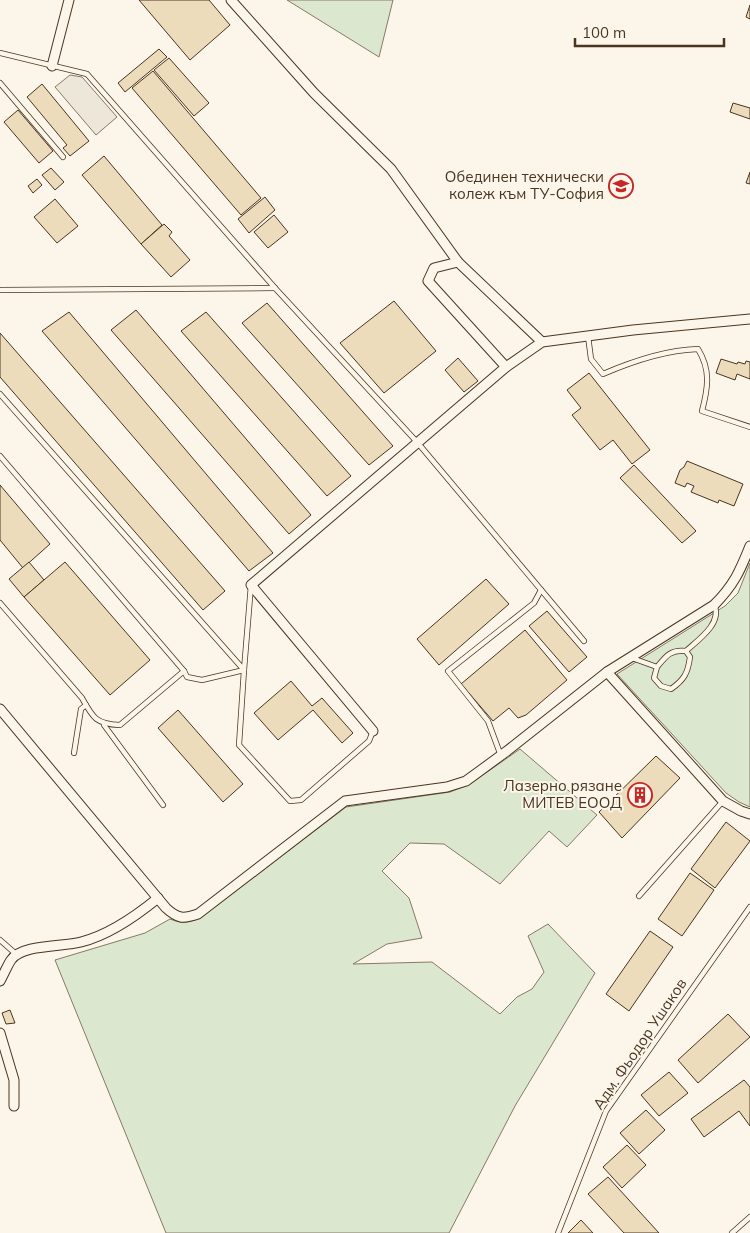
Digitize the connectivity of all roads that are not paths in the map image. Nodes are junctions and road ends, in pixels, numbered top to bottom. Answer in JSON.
{"nodes":[{"id":1,"x":69,"y":0,"type":"edge"},
{"id":2,"x":231,"y":0,"type":"edge"},
{"id":3,"x":0,"y":53,"type":"edge"},
{"id":4,"x":52,"y":66,"type":"junction"},
{"id":5,"x":0,"y":83,"type":"edge"},
{"id":6,"x":63,"y":156,"type":"dead end"},
{"id":7,"x":458,"y":262,"type":"junction"},
{"id":8,"x":275,"y":288,"type":"junction"},
{"id":9,"x":0,"y":290,"type":"edge"},
{"id":10,"x":750,"y":319,"type":"edge"},
{"id":11,"x":588,"y":336,"type":"junction"},
{"id":12,"x":542,"y":342,"type":"junction"},
{"id":13,"x":506,"y":367,"type":"junction"},
{"id":14,"x":0,"y":394,"type":"edge"},
{"id":15,"x":750,"y":427,"type":"edge"},
{"id":16,"x":417,"y":442,"type":"junction"},
{"id":17,"x":0,"y":456,"type":"edge"},
{"id":18,"x":750,"y":546,"type":"edge"},
{"id":19,"x":250,"y":585,"type":"junction"},
{"id":20,"x":541,"y":590,"type":"junction"},
{"id":21,"x":0,"y":603,"type":"edge"},
{"id":22,"x":714,"y":605,"type":"junction"},
{"id":23,"x":584,"y":641,"type":"dead end"},
{"id":24,"x":686,"y":651,"type":"junction"},
{"id":25,"x":631,"y":657,"type":"junction"},
{"id":26,"x":657,"y":667,"type":"junction"},
{"id":27,"x":244,"y":670,"type":"junction"},
{"id":28,"x":184,"y":671,"type":"junction"},
{"id":29,"x":607,"y":672,"type":"junction"},
{"id":30,"x":86,"y":705,"type":"junction"},
{"id":31,"x":0,"y":709,"type":"edge"},
{"id":32,"x":104,"y":725,"type":"junction"},
{"id":33,"x":373,"y":731,"type":"joint"},
{"id":34,"x":74,"y":753,"type":"dead end"},
{"id":35,"x":500,"y":756,"type":"junction"},
{"id":36,"x":723,"y":800,"type":"junction"},
{"id":37,"x":163,"y":805,"type":"dead end"},
{"id":38,"x":750,"y":814,"type":"edge"},
{"id":39,"x":639,"y":896,"type":"dead end"},
{"id":40,"x":158,"y":898,"type":"junction"},
{"id":41,"x":750,"y":907,"type":"edge"},
{"id":42,"x":0,"y":940,"type":"edge"},
{"id":43,"x":17,"y":955,"type":"junction"},
{"id":44,"x":0,"y":981,"type":"edge"},
{"id":45,"x":0,"y":1033,"type":"edge"},
{"id":46,"x":14,"y":1106,"type":"dead end"},
{"id":47,"x":750,"y":1217,"type":"edge"},
{"id":48,"x":558,"y":1233,"type":"edge"},
{"id":49,"x":732,"y":1233,"type":"edge"}],
"edges":[{"from":1,"to":4,"type":"street"},
{"from":2,"to":7,"type":"street"},
{"from":3,"to":4,"type":"lane"},
{"from":4,"to":8,"type":"lane"},
{"from":5,"to":6,"type":"lane"},
{"from":7,"to":12,"type":"street"},
{"from":7,"to":13,"type":"street"},
{"from":8,"to":9,"type":"lane"},
{"from":8,"to":16,"type":"lane"},
{"from":10,"to":11,"type":"street"},
{"from":11,"to":12,"type":"street"},
{"from":11,"to":15,"type":"lane"},
{"from":12,"to":13,"type":"street"},
{"from":13,"to":16,"type":"street"},
{"from":14,"to":27,"type":"lane"},
{"from":16,"to":19,"type":"street"},
{"from":16,"to":20,"type":"lane"},
{"from":17,"to":28,"type":"lane"},
{"from":18,"to":22,"type":"street"},
{"from":19,"to":27,"type":"lane"},
{"from":19,"to":33,"type":"street"},
{"from":20,"to":23,"type":"lane"},
{"from":20,"to":35,"type":"lane"},
{"from":21,"to":30,"type":"lane"},
{"from":22,"to":24,"type":"lane"},
{"from":22,"to":25,"type":"street"},
{"from":24,"to":26,"type":"lane"},
{"from":24,"to":26,"type":"lane"},
{"from":25,"to":26,"type":"lane"},
{"from":25,"to":29,"type":"street"},
{"from":27,"to":28,"type":"lane"},
{"from":27,"to":33,"type":"lane"},
{"from":28,"to":32,"type":"lane"},
{"from":29,"to":35,"type":"street"},
{"from":29,"to":36,"type":"street"},
{"from":30,"to":32,"type":"lane"},
{"from":30,"to":34,"type":"lane"},
{"from":31,"to":40,"type":"street"},
{"from":32,"to":37,"type":"lane"},
{"from":35,"to":40,"type":"street"},
{"from":36,"to":38,"type":"street"},
{"from":36,"to":39,"type":"lane"},
{"from":40,"to":43,"type":"street"},
{"from":41,"to":48,"type":"lane","name":"Адм. Фьодор Ушаков"},
{"from":42,"to":43,"type":"lane"},
{"from":43,"to":44,"type":"street"},
{"from":45,"to":46,"type":"street"},
{"from":47,"to":49,"type":"lane"}]}
